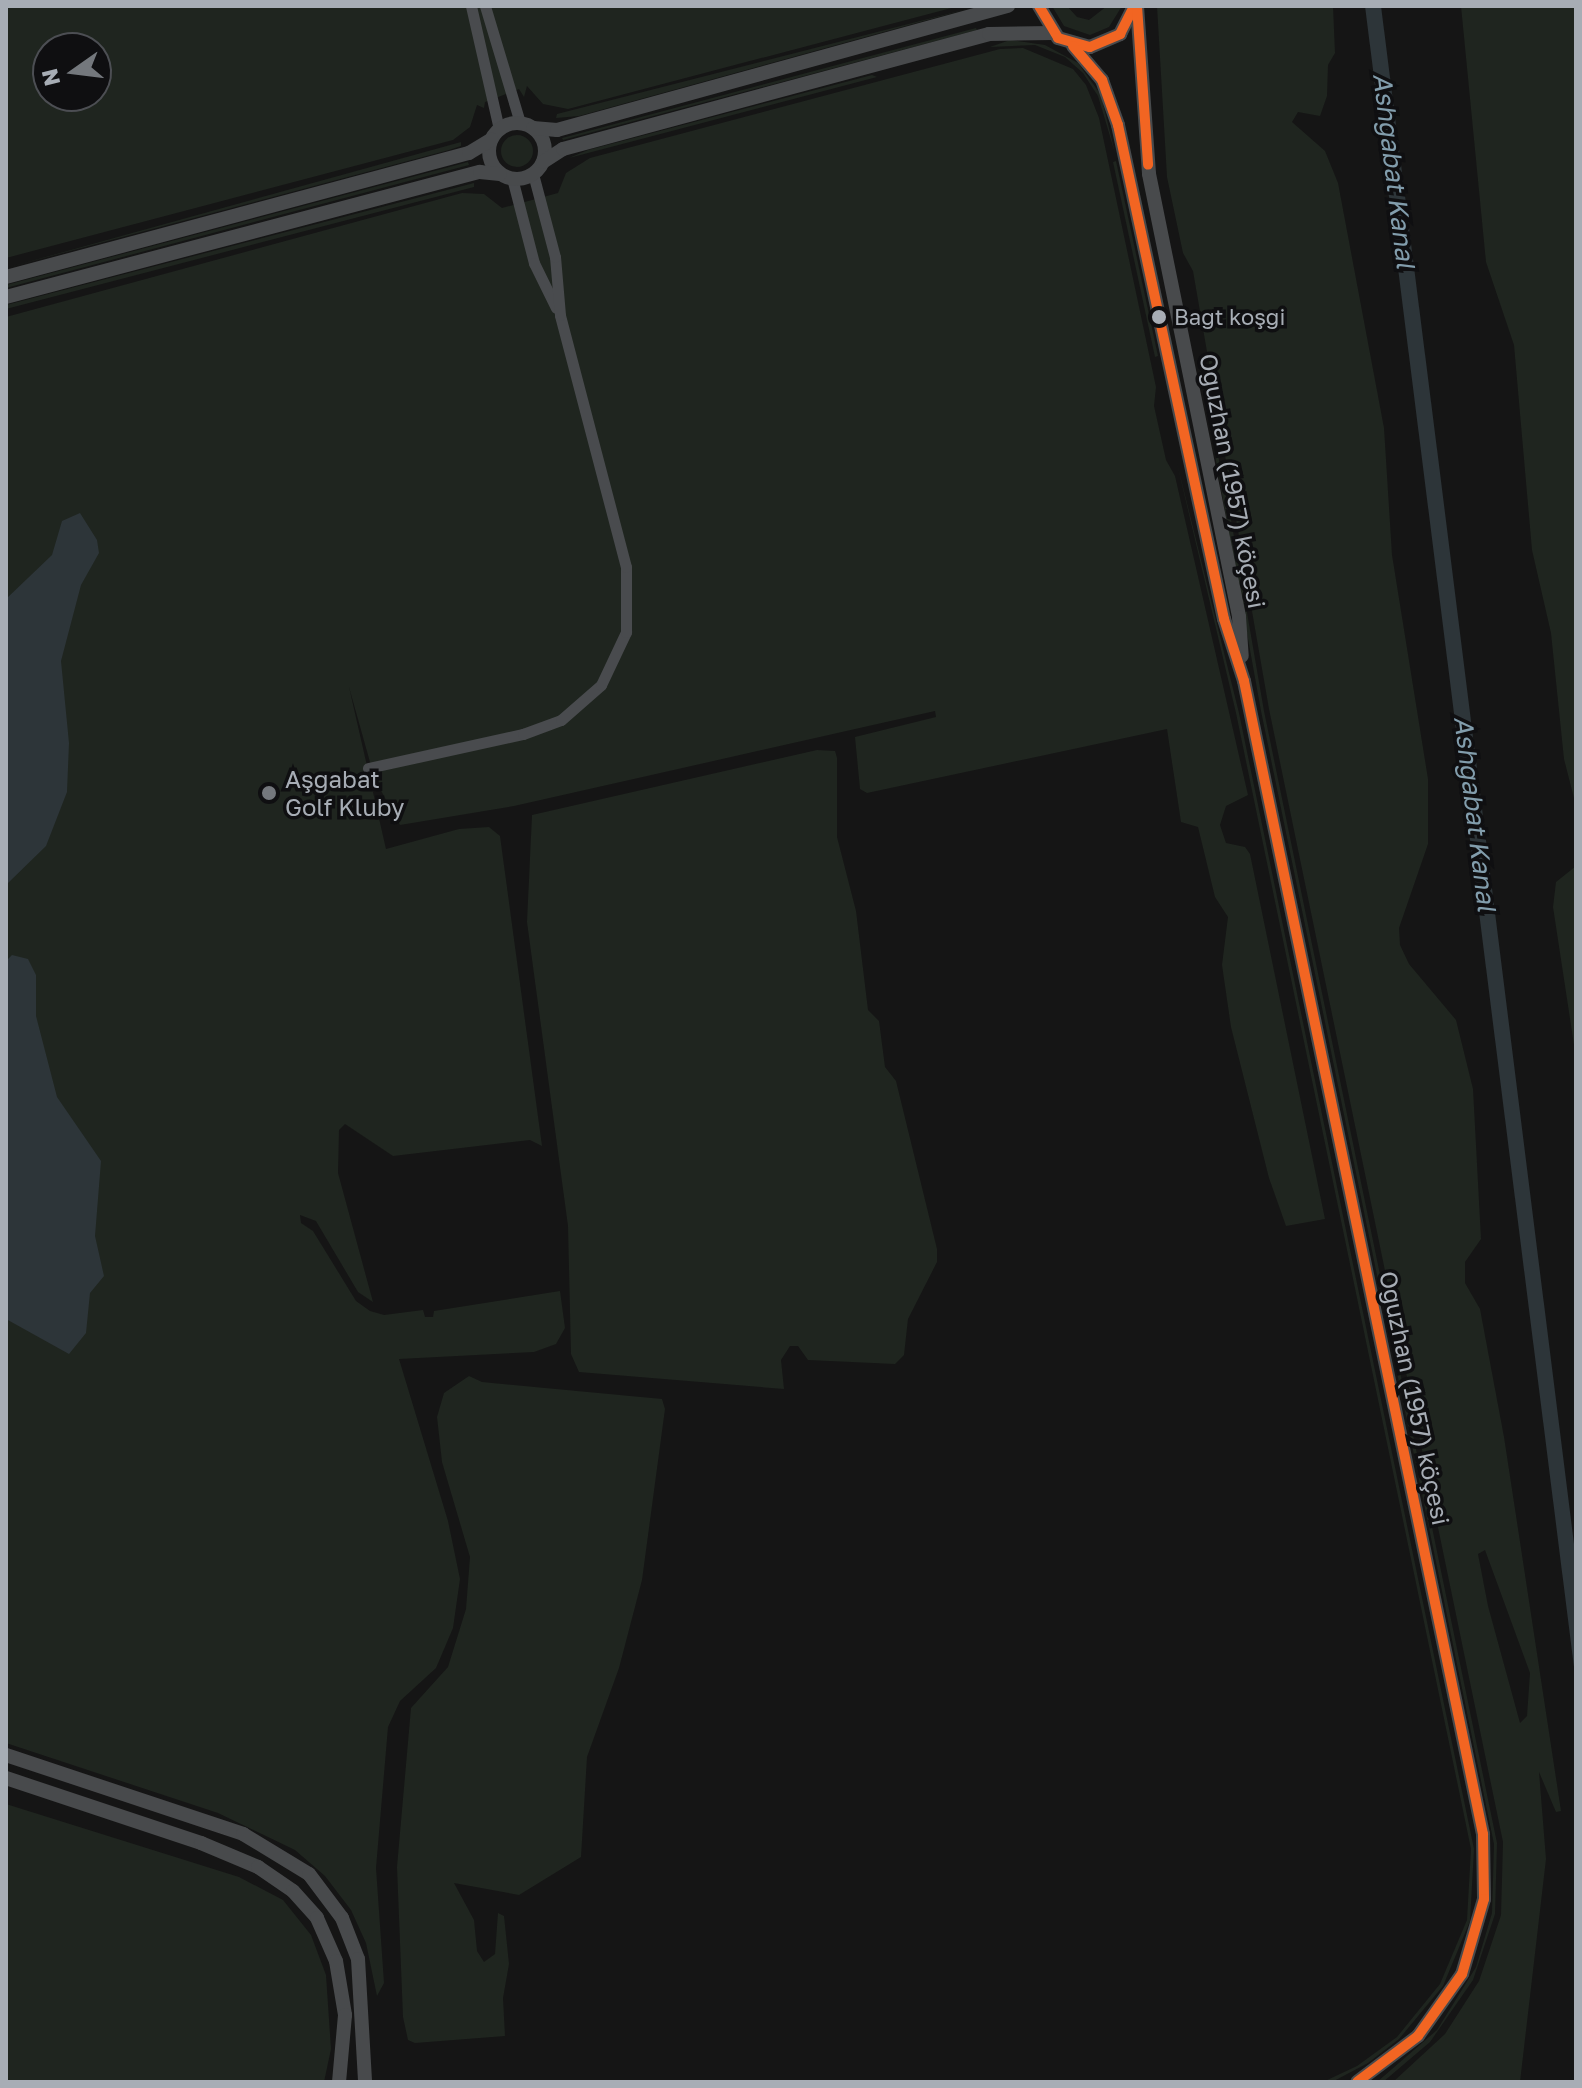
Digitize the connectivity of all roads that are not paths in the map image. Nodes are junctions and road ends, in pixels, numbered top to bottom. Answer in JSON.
{"nodes":[{"id":1,"x":471,"y":6,"type":"edge"},
{"id":2,"x":485,"y":6,"type":"edge"},
{"id":3,"x":1008,"y":6,"type":"edge"},
{"id":4,"x":1039,"y":6,"type":"edge"},
{"id":5,"x":1136,"y":6,"type":"edge"},
{"id":6,"x":1052,"y":33,"type":"junction"},
{"id":7,"x":1073,"y":46,"type":"junction"},
{"id":8,"x":527,"y":125,"type":"junction"},
{"id":9,"x":495,"y":134,"type":"junction"},
{"id":10,"x":538,"y":168,"type":"junction"},
{"id":11,"x":506,"y":176,"type":"junction"},
{"id":12,"x":6,"y":277,"type":"edge"},
{"id":13,"x":6,"y":297,"type":"edge"},
{"id":14,"x":560,"y":315,"type":"junction"},
{"id":15,"x":1244,"y":681,"type":"junction"},
{"id":16,"x":368,"y":768,"type":"dead end"},
{"id":17,"x":6,"y":1755,"type":"edge"},
{"id":18,"x":6,"y":1778,"type":"edge"},
{"id":19,"x":339,"y":2082,"type":"edge"},
{"id":20,"x":365,"y":2082,"type":"edge"},
{"id":21,"x":1357,"y":2082,"type":"edge"}],
"edges":[{"from":1,"to":9,"type":"street"},
{"from":2,"to":8,"type":"street"},
{"from":3,"to":8,"type":"street"},
{"from":4,"to":6,"type":"street"},
{"from":5,"to":7,"type":"street","name":"Oguzhan (1957) köçesi"},
{"from":5,"to":15,"type":"street","name":"Oguzhan (1957) köçesi"},
{"from":6,"to":7,"type":"street","name":"Oguzhan (1957) köçesi"},
{"from":6,"to":10,"type":"street"},
{"from":7,"to":15,"type":"street","name":"Oguzhan (1957) köçesi"},
{"from":8,"to":9,"type":"street"},
{"from":8,"to":10,"type":"street"},
{"from":9,"to":11,"type":"street"},
{"from":9,"to":12,"type":"street"},
{"from":10,"to":11,"type":"street"},
{"from":10,"to":14,"type":"street"},
{"from":11,"to":13,"type":"street"},
{"from":11,"to":14,"type":"street"},
{"from":14,"to":16,"type":"street"},
{"from":15,"to":21,"type":"street","name":"Oguzhan (1957) köçesi"},
{"from":17,"to":20,"type":"street"},
{"from":18,"to":19,"type":"street"}]}
